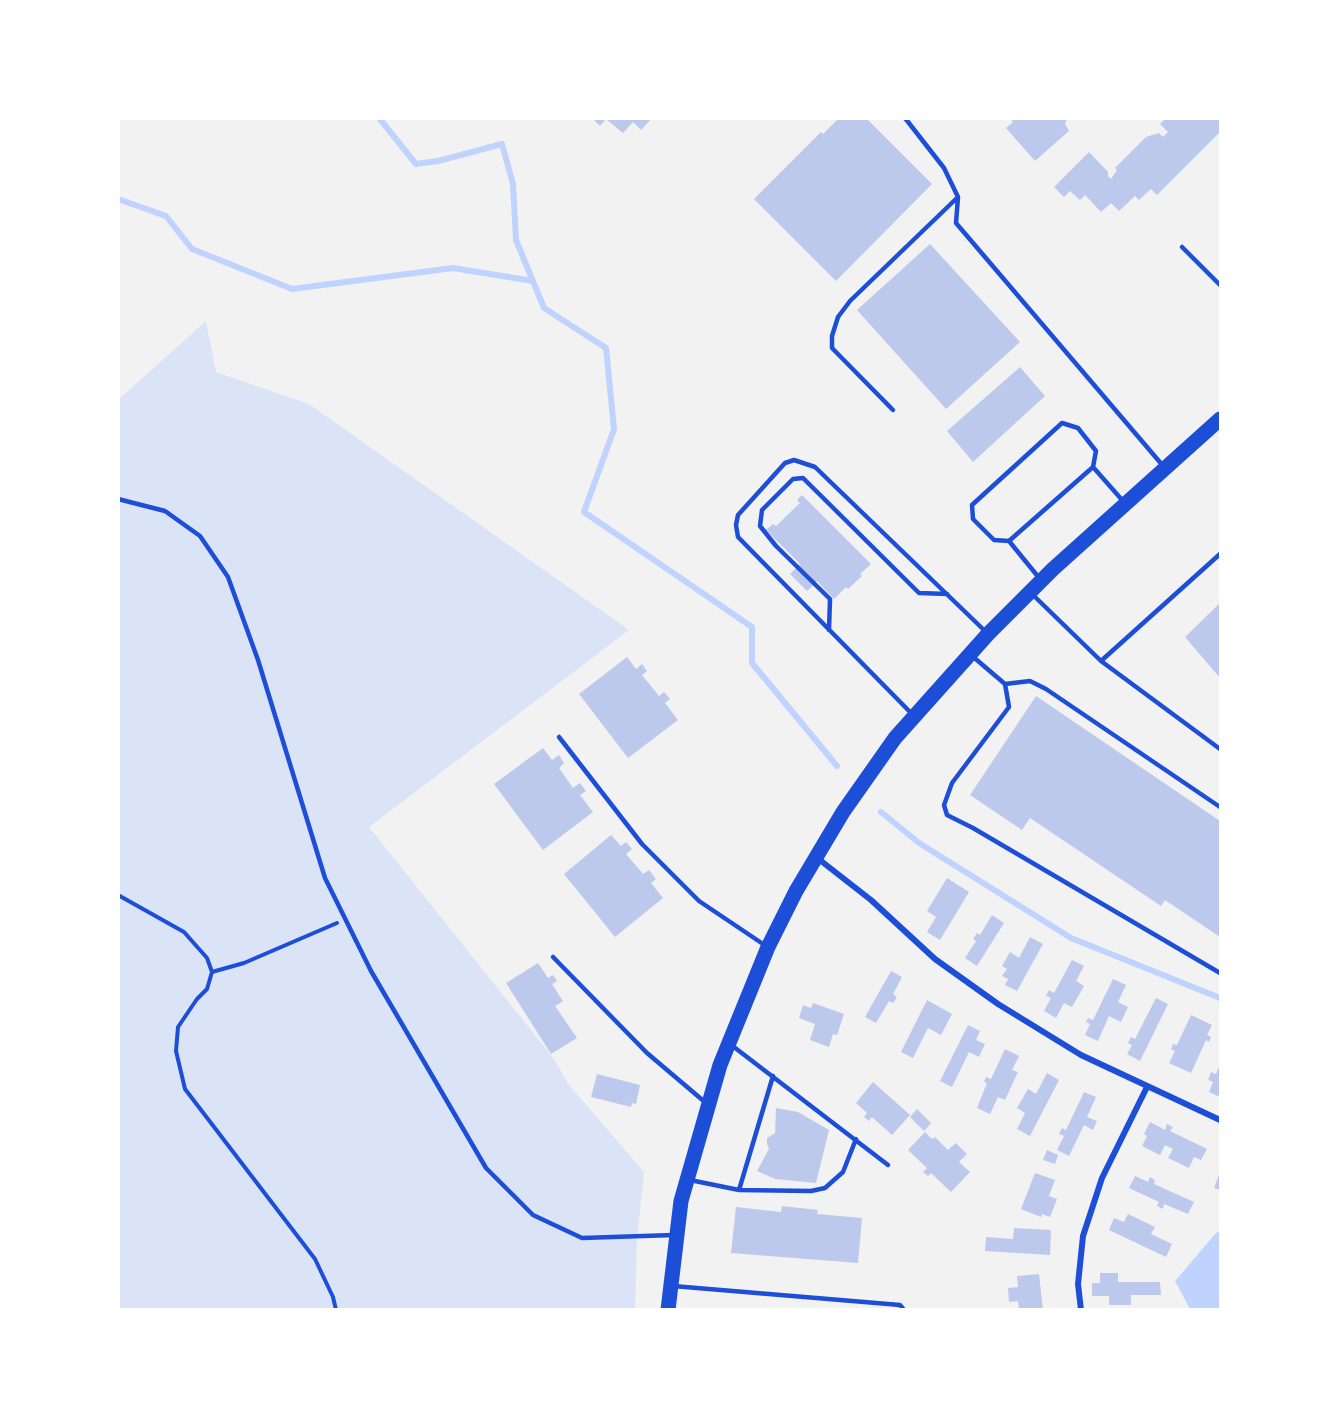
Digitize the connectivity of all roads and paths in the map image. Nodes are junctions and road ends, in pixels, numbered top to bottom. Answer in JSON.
{"nodes":[{"id":1,"x":905,"y":118,"type":"edge"},
{"id":2,"x":958,"y":197,"type":"junction"},
{"id":3,"x":1182,"y":247,"type":"dead end"},
{"id":4,"x":1221,"y":285,"type":"edge"},
{"id":5,"x":893,"y":410,"type":"dead end"},
{"id":6,"x":1221,"y":419,"type":"edge"},
{"id":7,"x":1093,"y":467,"type":"junction"},
{"id":8,"x":1166,"y":469,"type":"junction"},
{"id":9,"x":118,"y":499,"type":"edge"},
{"id":10,"x":1125,"y":503,"type":"junction"},
{"id":11,"x":1009,"y":541,"type":"junction"},
{"id":12,"x":1221,"y":554,"type":"edge"},
{"id":13,"x":1041,"y":580,"type":"junction"},
{"id":14,"x":1029,"y":591,"type":"junction"},
{"id":15,"x":947,"y":594,"type":"junction"},
{"id":16,"x":829,"y":630,"type":"junction"},
{"id":17,"x":988,"y":634,"type":"junction"},
{"id":18,"x":969,"y":654,"type":"junction"},
{"id":19,"x":1101,"y":661,"type":"junction"},
{"id":20,"x":1005,"y":684,"type":"junction"},
{"id":21,"x":913,"y":716,"type":"junction"},
{"id":22,"x":559,"y":737,"type":"dead end"},
{"id":23,"x":1221,"y":749,"type":"edge"},
{"id":24,"x":1221,"y":807,"type":"edge"},
{"id":25,"x":816,"y":857,"type":"junction"},
{"id":26,"x":118,"y":895,"type":"edge"},
{"id":27,"x":346,"y":920,"type":"junction"},
{"id":28,"x":768,"y":947,"type":"junction"},
{"id":29,"x":553,"y":957,"type":"dead end"},
{"id":30,"x":212,"y":972,"type":"junction"},
{"id":31,"x":1221,"y":973,"type":"edge"},
{"id":32,"x":728,"y":1043,"type":"junction"},
{"id":33,"x":773,"y":1076,"type":"junction"},
{"id":34,"x":1147,"y":1087,"type":"junction"},
{"id":35,"x":708,"y":1105,"type":"junction"},
{"id":36,"x":1221,"y":1120,"type":"edge"},
{"id":37,"x":856,"y":1139,"type":"junction"},
{"id":38,"x":888,"y":1165,"type":"dead end"},
{"id":39,"x":687,"y":1179,"type":"junction"},
{"id":40,"x":739,"y":1190,"type":"junction"},
{"id":41,"x":676,"y":1235,"type":"junction"},
{"id":42,"x":670,"y":1286,"type":"junction"},
{"id":43,"x":336,"y":1310,"type":"edge"},
{"id":44,"x":668,"y":1310,"type":"edge"},
{"id":45,"x":904,"y":1310,"type":"edge"},
{"id":46,"x":1080,"y":1310,"type":"edge"}],
"edges":[{"from":1,"to":2,"type":"lane"},
{"from":2,"to":5,"type":"lane"},
{"from":2,"to":8,"type":"lane"},
{"from":3,"to":4,"type":"lane"},
{"from":6,"to":8,"type":"main road"},
{"from":7,"to":10,"type":"lane"},
{"from":7,"to":11,"type":"lane"},
{"from":7,"to":11,"type":"lane"},
{"from":8,"to":10,"type":"main road"},
{"from":9,"to":27,"type":"lane"},
{"from":10,"to":13,"type":"main road"},
{"from":11,"to":13,"type":"lane"},
{"from":12,"to":19,"type":"lane"},
{"from":13,"to":14,"type":"main road"},
{"from":14,"to":17,"type":"main road"},
{"from":14,"to":19,"type":"lane"},
{"from":15,"to":16,"type":"lane"},
{"from":15,"to":16,"type":"lane"},
{"from":15,"to":17,"type":"lane"},
{"from":16,"to":21,"type":"lane"},
{"from":17,"to":18,"type":"main road"},
{"from":18,"to":20,"type":"lane"},
{"from":18,"to":21,"type":"main road"},
{"from":19,"to":23,"type":"lane"},
{"from":20,"to":24,"type":"lane"},
{"from":20,"to":31,"type":"lane"},
{"from":21,"to":25,"type":"main road"},
{"from":22,"to":28,"type":"lane"},
{"from":25,"to":28,"type":"main road"},
{"from":25,"to":34,"type":"street"},
{"from":26,"to":30,"type":"path"},
{"from":27,"to":30,"type":"path"},
{"from":27,"to":41,"type":"lane"},
{"from":28,"to":32,"type":"main road"},
{"from":29,"to":35,"type":"lane"},
{"from":30,"to":43,"type":"path"},
{"from":32,"to":33,"type":"lane"},
{"from":32,"to":35,"type":"main road"},
{"from":33,"to":37,"type":"lane"},
{"from":33,"to":40,"type":"lane"},
{"from":34,"to":36,"type":"street"},
{"from":34,"to":46,"type":"street"},
{"from":35,"to":39,"type":"main road"},
{"from":37,"to":38,"type":"lane"},
{"from":37,"to":40,"type":"lane"},
{"from":39,"to":40,"type":"lane"},
{"from":39,"to":41,"type":"main road"},
{"from":41,"to":42,"type":"main road"},
{"from":42,"to":44,"type":"main road"},
{"from":42,"to":45,"type":"lane"}]}
